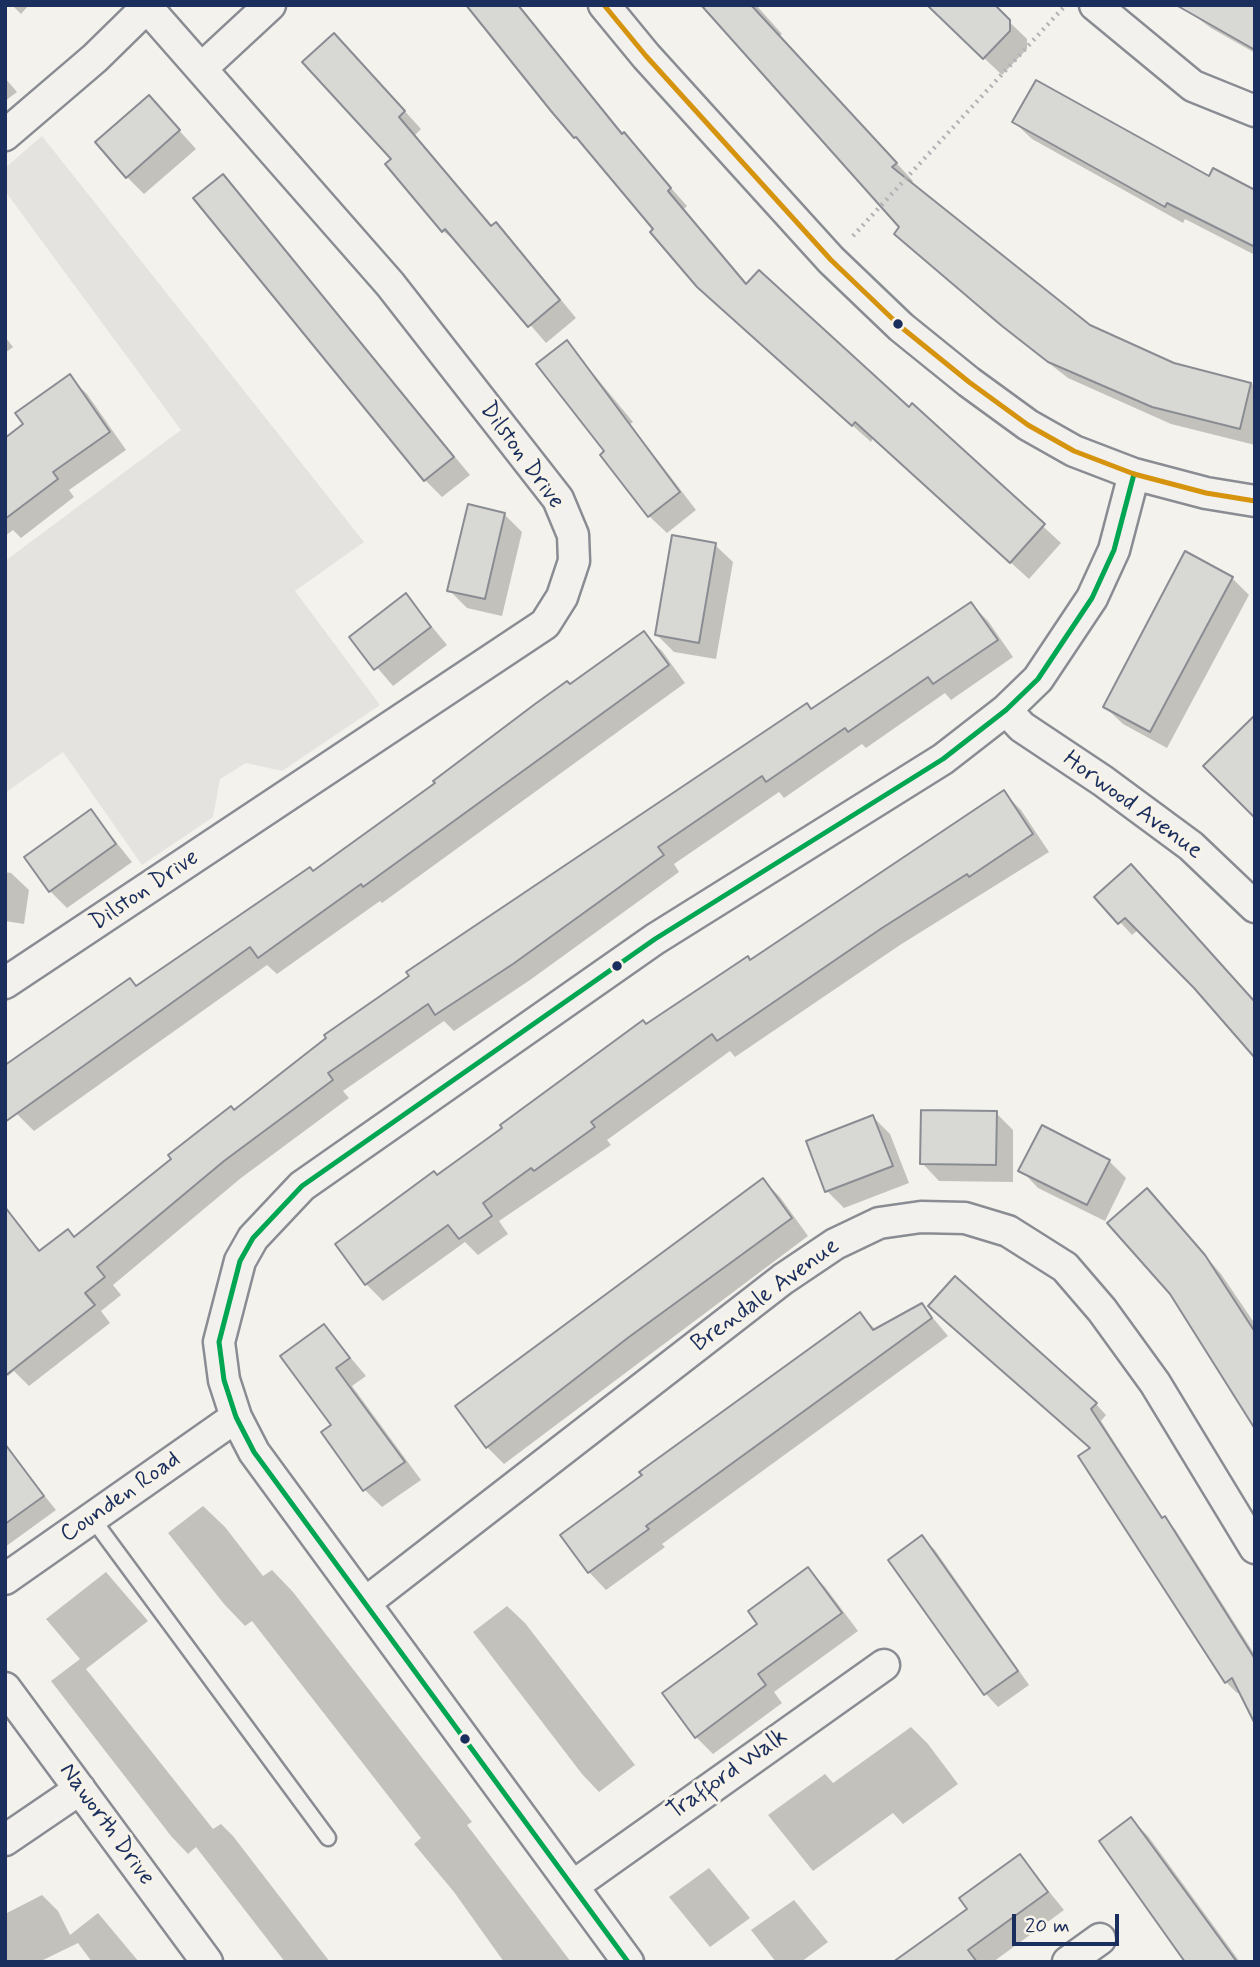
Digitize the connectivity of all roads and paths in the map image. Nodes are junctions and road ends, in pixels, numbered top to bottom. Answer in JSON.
{"nodes":[{"id":1,"x":270,"y":5,"type":"edge"},
{"id":2,"x":604,"y":5,"type":"edge"},
{"id":3,"x":1066,"y":5,"type":"edge"},
{"id":4,"x":1095,"y":5,"type":"edge"},
{"id":5,"x":146,"y":6,"type":"edge"},
{"id":6,"x":202,"y":68,"type":"junction"},
{"id":7,"x":1255,"y":111,"type":"edge"},
{"id":8,"x":5,"y":135,"type":"edge"},
{"id":9,"x":831,"y":260,"type":"junction"},
{"id":10,"x":1134,"y":474,"type":"junction"},
{"id":11,"x":1255,"y":501,"type":"edge"},
{"id":12,"x":1006,"y":710,"type":"junction"},
{"id":13,"x":1255,"y":907,"type":"edge"},
{"id":14,"x":5,"y":983,"type":"edge"},
{"id":15,"x":236,"y":1417,"type":"junction"},
{"id":16,"x":92,"y":1518,"type":"junction"},
{"id":17,"x":1255,"y":1548,"type":"edge"},
{"id":18,"x":5,"y":1579,"type":"edge"},
{"id":19,"x":365,"y":1603,"type":"junction"},
{"id":20,"x":884,"y":1665,"type":"dead end"},
{"id":21,"x":5,"y":1688,"type":"edge"},
{"id":22,"x":80,"y":1789,"type":"junction"},
{"id":23,"x":328,"y":1838,"type":"dead end"},
{"id":24,"x":5,"y":1840,"type":"edge"},
{"id":25,"x":573,"y":1886,"type":"junction"},
{"id":26,"x":1100,"y":1939,"type":"dead end"},
{"id":27,"x":207,"y":1962,"type":"edge"},
{"id":28,"x":628,"y":1962,"type":"edge"},
{"id":29,"x":1069,"y":1962,"type":"edge"}],
"edges":[{"from":1,"to":6,"type":"street"},
{"from":2,"to":9,"type":"street"},
{"from":3,"to":9,"type":"path"},
{"from":4,"to":7,"type":"street"},
{"from":5,"to":6,"type":"street","name":"Dilston Drive"},
{"from":5,"to":8,"type":"street"},
{"from":6,"to":14,"type":"street","name":"Dilston Drive"},
{"from":9,"to":10,"type":"street"},
{"from":10,"to":11,"type":"street"},
{"from":10,"to":12,"type":"street"},
{"from":12,"to":13,"type":"street","name":"Horwood Avenue"},
{"from":12,"to":15,"type":"street"},
{"from":15,"to":16,"type":"street","name":"Counden Road"},
{"from":15,"to":19,"type":"street"},
{"from":16,"to":18,"type":"street","name":"Counden Road"},
{"from":16,"to":23,"type":"lane"},
{"from":17,"to":19,"type":"street","name":"Brendale Avenue"},
{"from":19,"to":25,"type":"street"},
{"from":20,"to":25,"type":"street","name":"Trafford Walk"},
{"from":21,"to":22,"type":"street","name":"Naworth Drive"},
{"from":22,"to":24,"type":"street"},
{"from":22,"to":27,"type":"street","name":"Naworth Drive"},
{"from":25,"to":28,"type":"street"},
{"from":26,"to":29,"type":"street"}]}
